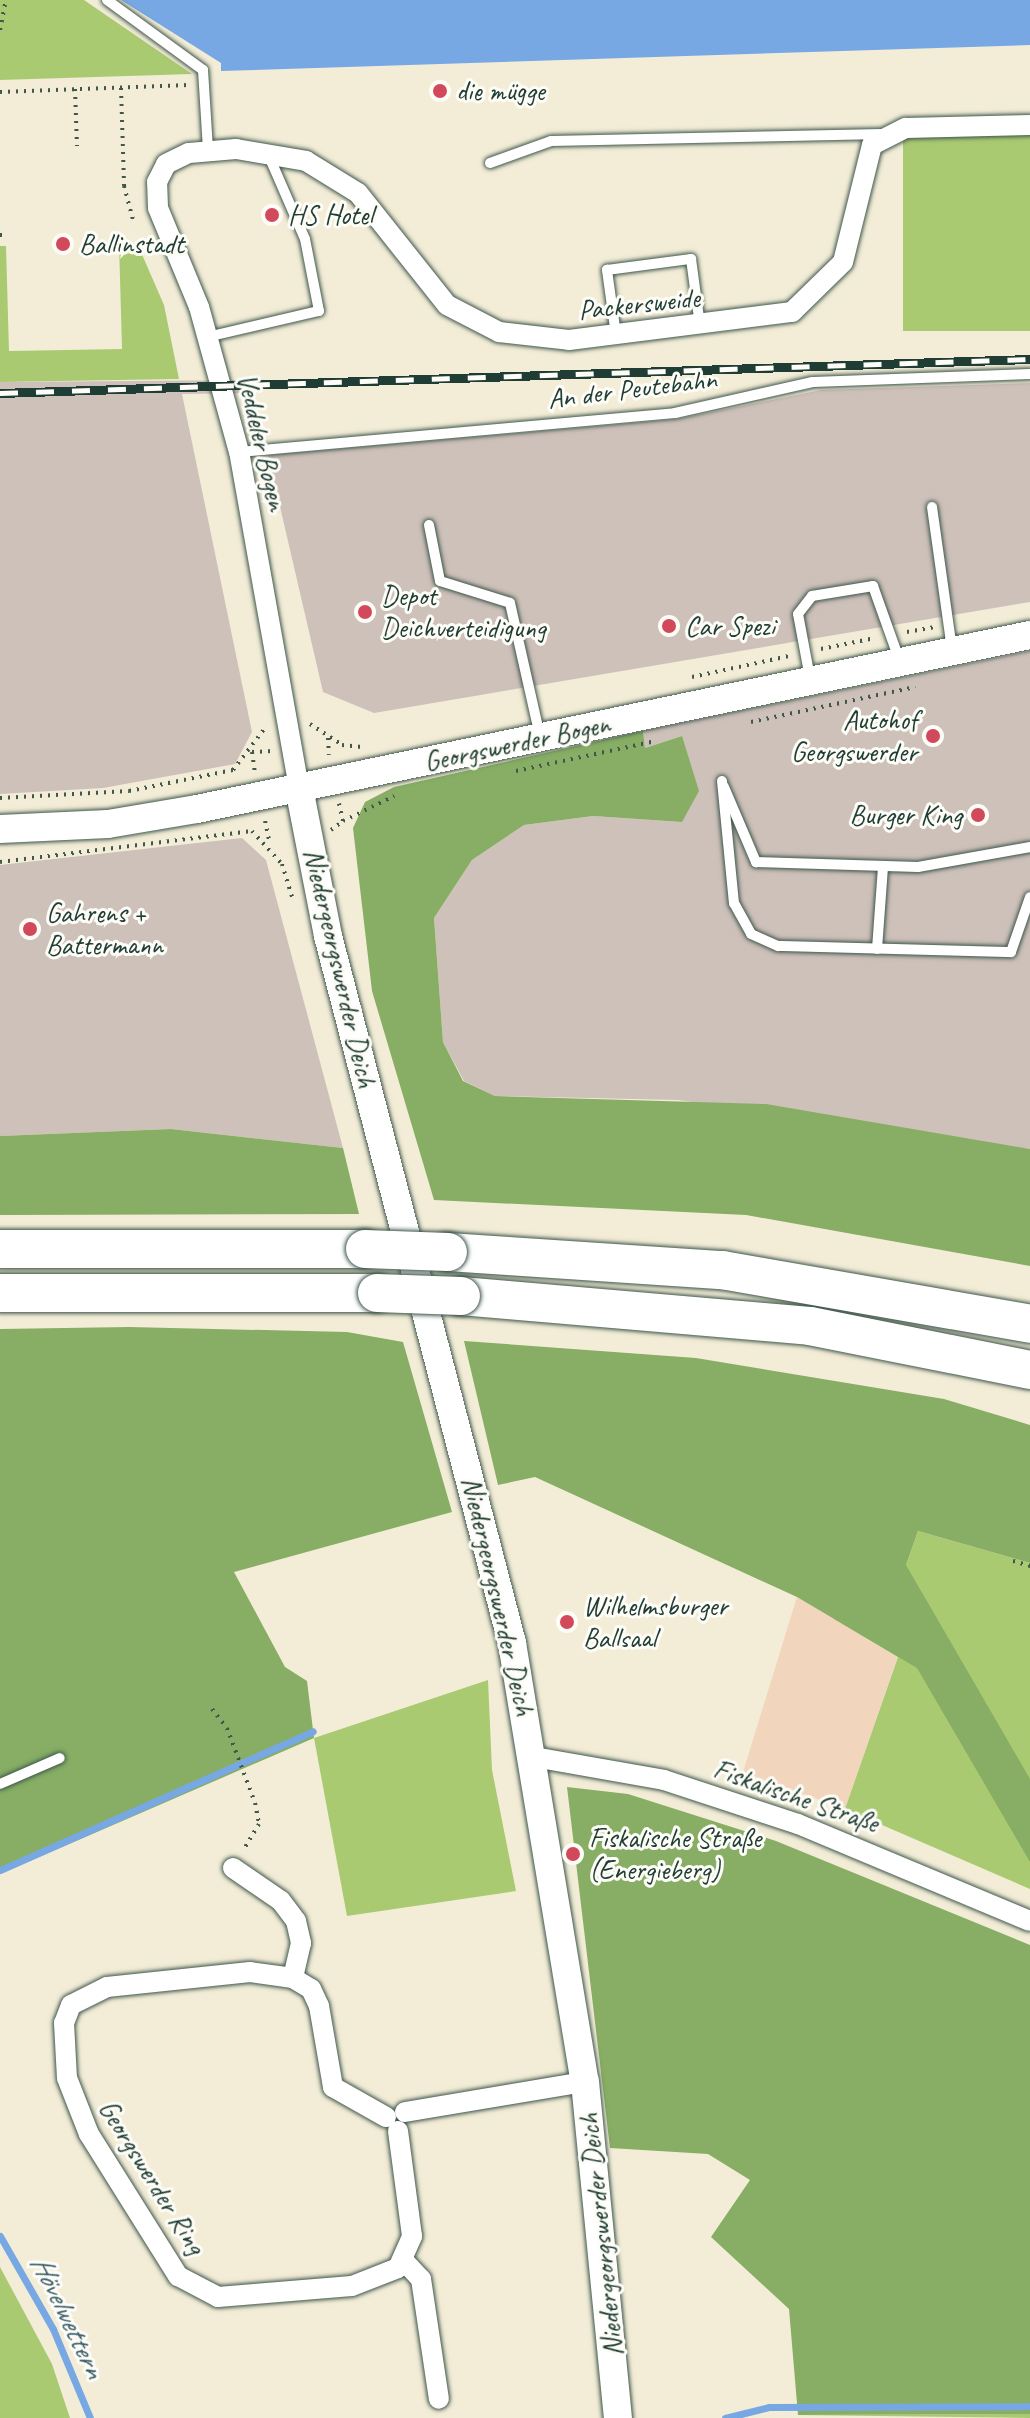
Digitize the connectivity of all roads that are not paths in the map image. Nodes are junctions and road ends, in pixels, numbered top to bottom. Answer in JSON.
{"nodes":[{"id":1,"x":107,"y":0,"type":"edge"},
{"id":2,"x":1030,"y":125,"type":"edge"},
{"id":3,"x":888,"y":134,"type":"junction"},
{"id":4,"x":208,"y":150,"type":"junction"},
{"id":5,"x":267,"y":152,"type":"junction"},
{"id":6,"x":490,"y":163,"type":"dead end"},
{"id":7,"x":700,"y":326,"type":"junction"},
{"id":8,"x":616,"y":335,"type":"junction"},
{"id":9,"x":207,"y":337,"type":"junction"},
{"id":10,"x":1030,"y":374,"type":"edge"},
{"id":11,"x":239,"y":452,"type":"junction"},
{"id":12,"x":932,"y":507,"type":"dead end"},
{"id":13,"x":429,"y":525,"type":"dead end"},
{"id":14,"x":1030,"y":635,"type":"edge"},
{"id":15,"x":949,"y":638,"type":"junction"},
{"id":16,"x":896,"y":648,"type":"junction"},
{"id":17,"x":811,"y":680,"type":"junction"},
{"id":18,"x":541,"y":738,"type":"junction"},
{"id":19,"x":299,"y":788,"type":"junction"},
{"id":20,"x":0,"y":829,"type":"edge"},
{"id":21,"x":1030,"y":847,"type":"edge"},
{"id":22,"x":883,"y":867,"type":"junction"},
{"id":23,"x":1030,"y":897,"type":"edge"},
{"id":24,"x":877,"y":949,"type":"junction"},
{"id":25,"x":0,"y":1249,"type":"edge"},
{"id":26,"x":0,"y":1293,"type":"edge"},
{"id":27,"x":1030,"y":1324,"type":"edge"},
{"id":28,"x":1030,"y":1370,"type":"edge"},
{"id":29,"x":534,"y":1757,"type":"junction"},
{"id":30,"x":60,"y":1758,"type":"dead end"},
{"id":31,"x":0,"y":1784,"type":"edge"},
{"id":32,"x":233,"y":1868,"type":"road end"},
{"id":33,"x":1030,"y":1921,"type":"edge"},
{"id":34,"x":293,"y":1978,"type":"junction"},
{"id":35,"x":585,"y":2082,"type":"junction"},
{"id":36,"x":397,"y":2120,"type":"junction"},
{"id":37,"x":404,"y":2261,"type":"junction"},
{"id":38,"x":439,"y":2399,"type":"dead end"},
{"id":39,"x":618,"y":2418,"type":"edge"}],
"edges":[{"from":1,"to":4,"type":"lane"},
{"from":2,"to":3,"type":"street"},
{"from":3,"to":6,"type":"lane"},
{"from":3,"to":7,"type":"street","name":"Packersweide"},
{"from":4,"to":5,"type":"street","name":"Packersweide"},
{"from":4,"to":9,"type":"street","name":"Veddeler Bogen"},
{"from":5,"to":8,"type":"street","name":"Packersweide"},
{"from":5,"to":9,"type":"lane"},
{"from":7,"to":8,"type":"street","name":"Packersweide"},
{"from":7,"to":8,"type":"lane"},
{"from":9,"to":11,"type":"street","name":"Veddeler Bogen"},
{"from":10,"to":11,"type":"lane","name":"An der Peutebahn"},
{"from":11,"to":19,"type":"street","name":"Veddeler Bogen"},
{"from":12,"to":15,"type":"lane"},
{"from":13,"to":18,"type":"lane"},
{"from":14,"to":15,"type":"street","name":"Georgswerder Bogen"},
{"from":15,"to":16,"type":"street","name":"Georgswerder Bogen"},
{"from":16,"to":17,"type":"street","name":"Georgswerder Bogen"},
{"from":16,"to":17,"type":"lane"},
{"from":17,"to":18,"type":"street","name":"Georgswerder Bogen"},
{"from":18,"to":19,"type":"street","name":"Georgswerder Bogen"},
{"from":19,"to":20,"type":"street","name":"Georgswerder Bogen"},
{"from":19,"to":29,"type":"street","name":"Niedergeorgswerder Deich"},
{"from":21,"to":22,"type":"lane"},
{"from":22,"to":24,"type":"lane"},
{"from":22,"to":24,"type":"lane"},
{"from":23,"to":24,"type":"lane"},
{"from":25,"to":27,"type":"highway","bridge":true},
{"from":26,"to":28,"type":"highway","bridge":true},
{"from":29,"to":33,"type":"street","name":"Fiskalische Straße"},
{"from":29,"to":35,"type":"street","name":"Niedergeorgswerder Deich"},
{"from":30,"to":31,"type":"lane"},
{"from":32,"to":34,"type":"street"},
{"from":34,"to":36,"type":"street"},
{"from":34,"to":37,"type":"street","name":"Georgswerder Ring"},
{"from":35,"to":36,"type":"street"},
{"from":35,"to":39,"type":"street","name":"Niedergeorgswerder Deich"},
{"from":36,"to":37,"type":"street"},
{"from":37,"to":38,"type":"street"}]}
